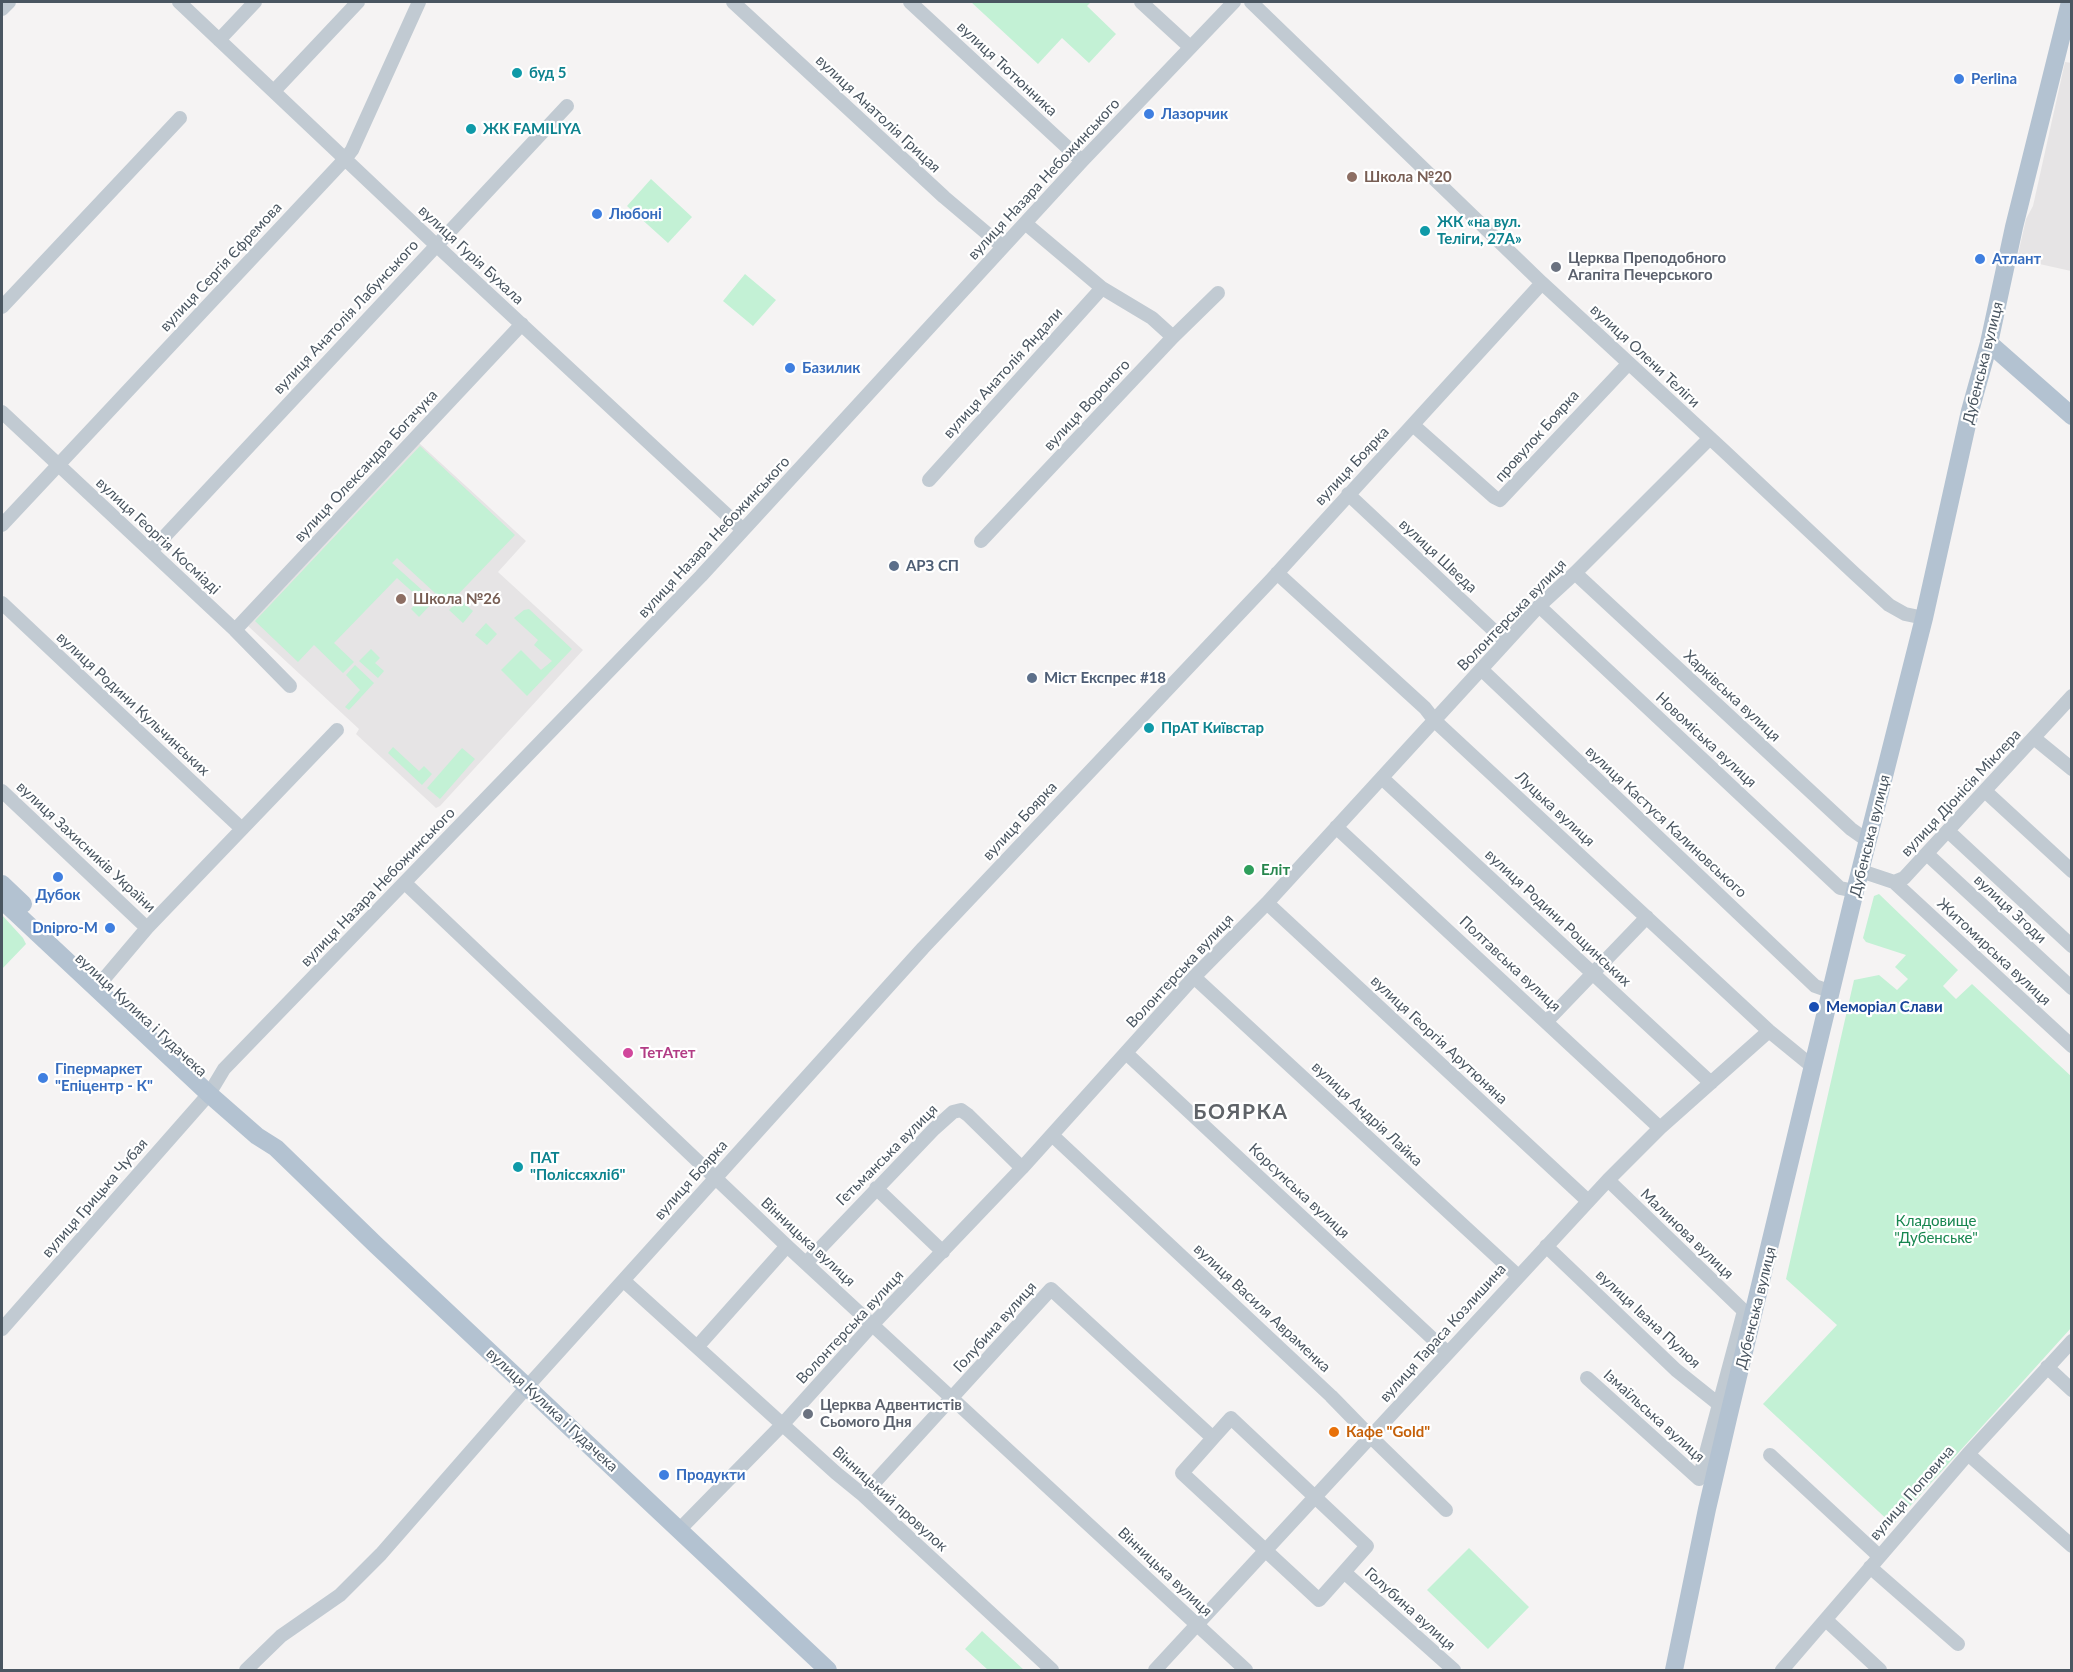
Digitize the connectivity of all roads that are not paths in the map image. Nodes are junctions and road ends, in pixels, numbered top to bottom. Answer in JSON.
{"nodes":[{"id":1,"x":9,"y":2,"type":"edge"},
{"id":2,"x":178,"y":2,"type":"edge"},
{"id":3,"x":255,"y":2,"type":"edge"},
{"id":4,"x":358,"y":2,"type":"edge"},
{"id":5,"x":419,"y":2,"type":"edge"},
{"id":6,"x":733,"y":2,"type":"edge"},
{"id":7,"x":910,"y":2,"type":"edge"},
{"id":8,"x":1142,"y":2,"type":"edge"},
{"id":9,"x":1234,"y":2,"type":"edge"},
{"id":10,"x":1251,"y":2,"type":"edge"},
{"id":11,"x":2070,"y":2,"type":"edge"},
{"id":12,"x":2,"y":9,"type":"edge"},
{"id":13,"x":219,"y":40,"type":"junction"},
{"id":14,"x":1190,"y":47,"type":"junction"},
{"id":15,"x":274,"y":91,"type":"junction"},
{"id":16,"x":567,"y":106,"type":"dead end"},
{"id":17,"x":180,"y":118,"type":"dead end"},
{"id":18,"x":345,"y":159,"type":"junction"},
{"id":19,"x":1082,"y":161,"type":"junction"},
{"id":20,"x":1025,"y":223,"type":"junction"},
{"id":21,"x":436,"y":245,"type":"junction"},
{"id":22,"x":1003,"y":246,"type":"junction"},
{"id":23,"x":1542,"y":283,"type":"junction"},
{"id":24,"x":1101,"y":288,"type":"junction"},
{"id":25,"x":1218,"y":293,"type":"dead end"},
{"id":26,"x":2,"y":307,"type":"edge"},
{"id":27,"x":522,"y":324,"type":"junction"},
{"id":28,"x":1173,"y":337,"type":"junction"},
{"id":29,"x":1989,"y":343,"type":"junction"},
{"id":30,"x":1629,"y":363,"type":"junction"},
{"id":31,"x":2,"y":412,"type":"edge"},
{"id":32,"x":2072,"y":416,"type":"edge"},
{"id":33,"x":1413,"y":425,"type":"junction"},
{"id":34,"x":1710,"y":438,"type":"junction"},
{"id":35,"x":58,"y":465,"type":"junction"},
{"id":36,"x":929,"y":480,"type":"dead end"},
{"id":37,"x":1348,"y":494,"type":"junction"},
{"id":38,"x":2,"y":525,"type":"edge"},
{"id":39,"x":743,"y":530,"type":"junction"},
{"id":40,"x":981,"y":541,"type":"dead end"},
{"id":41,"x":151,"y":551,"type":"junction"},
{"id":42,"x":1277,"y":573,"type":"junction"},
{"id":43,"x":1575,"y":573,"type":"junction"},
{"id":44,"x":2,"y":603,"type":"edge"},
{"id":45,"x":1539,"y":606,"type":"junction"},
{"id":46,"x":1924,"y":618,"type":"junction"},
{"id":47,"x":235,"y":630,"type":"junction"},
{"id":48,"x":1506,"y":642,"type":"junction"},
{"id":49,"x":1481,"y":669,"type":"junction"},
{"id":50,"x":290,"y":686,"type":"dead end"},
{"id":51,"x":2072,"y":696,"type":"edge"},
{"id":52,"x":1435,"y":721,"type":"junction"},
{"id":53,"x":337,"y":730,"type":"dead end"},
{"id":54,"x":2034,"y":738,"type":"junction"},
{"id":55,"x":2072,"y":769,"type":"edge"},
{"id":56,"x":1382,"y":777,"type":"junction"},
{"id":57,"x":2,"y":791,"type":"edge"},
{"id":58,"x":1985,"y":791,"type":"junction"},
{"id":59,"x":1336,"y":826,"type":"junction"},
{"id":60,"x":242,"y":829,"type":"junction"},
{"id":61,"x":1948,"y":831,"type":"junction"},
{"id":62,"x":1868,"y":841,"type":"junction"},
{"id":63,"x":1927,"y":854,"type":"junction"},
{"id":64,"x":1861,"y":871,"type":"junction"},
{"id":65,"x":2072,"y":871,"type":"edge"},
{"id":66,"x":1894,"y":882,"type":"junction"},
{"id":67,"x":405,"y":883,"type":"junction"},
{"id":68,"x":2,"y":884,"type":"edge"},
{"id":69,"x":1855,"y":891,"type":"junction"},
{"id":70,"x":2,"y":900,"type":"edge"},
{"id":71,"x":1267,"y":903,"type":"junction"},
{"id":72,"x":1647,"y":917,"type":"junction"},
{"id":73,"x":147,"y":928,"type":"junction"},
{"id":74,"x":2072,"y":946,"type":"edge"},
{"id":75,"x":1593,"y":974,"type":"junction"},
{"id":76,"x":1194,"y":977,"type":"junction"},
{"id":77,"x":103,"y":980,"type":"junction"},
{"id":78,"x":2072,"y":988,"type":"edge"},
{"id":79,"x":1832,"y":992,"type":"junction"},
{"id":80,"x":1547,"y":1022,"type":"junction"},
{"id":81,"x":1769,"y":1031,"type":"junction"},
{"id":82,"x":2072,"y":1046,"type":"edge"},
{"id":83,"x":1126,"y":1053,"type":"junction"},
{"id":84,"x":1813,"y":1067,"type":"junction"},
{"id":85,"x":1711,"y":1083,"type":"junction"},
{"id":86,"x":212,"y":1088,"type":"junction"},
{"id":87,"x":1660,"y":1128,"type":"junction"},
{"id":88,"x":1052,"y":1135,"type":"junction"},
{"id":89,"x":1022,"y":1168,"type":"junction"},
{"id":90,"x":715,"y":1177,"type":"junction"},
{"id":91,"x":1608,"y":1180,"type":"junction"},
{"id":92,"x":876,"y":1188,"type":"junction"},
{"id":93,"x":1588,"y":1201,"type":"junction"},
{"id":94,"x":787,"y":1246,"type":"junction"},
{"id":95,"x":1546,"y":1246,"type":"junction"},
{"id":96,"x":944,"y":1252,"type":"junction"},
{"id":97,"x":806,"y":1263,"type":"junction"},
{"id":98,"x":1518,"y":1276,"type":"junction"},
{"id":99,"x":624,"y":1281,"type":"junction"},
{"id":100,"x":873,"y":1324,"type":"junction"},
{"id":101,"x":2,"y":1329,"type":"edge"},
{"id":102,"x":2072,"y":1341,"type":"edge"},
{"id":103,"x":697,"y":1347,"type":"junction"},
{"id":104,"x":1448,"y":1353,"type":"junction"},
{"id":105,"x":2047,"y":1367,"type":"junction"},
{"id":106,"x":1587,"y":1378,"type":"dead end"},
{"id":107,"x":527,"y":1387,"type":"junction"},
{"id":108,"x":2072,"y":1390,"type":"edge"},
{"id":109,"x":952,"y":1398,"type":"junction"},
{"id":110,"x":1725,"y":1409,"type":"junction"},
{"id":111,"x":782,"y":1425,"type":"junction"},
{"id":112,"x":1371,"y":1437,"type":"junction"},
{"id":113,"x":1213,"y":1438,"type":"junction"},
{"id":114,"x":1968,"y":1454,"type":"junction"},
{"id":115,"x":1770,"y":1455,"type":"dead end"},
{"id":116,"x":863,"y":1495,"type":"junction"},
{"id":117,"x":1316,"y":1498,"type":"junction"},
{"id":118,"x":1446,"y":1510,"type":"dead end"},
{"id":119,"x":679,"y":1530,"type":"junction"},
{"id":120,"x":2072,"y":1546,"type":"edge"},
{"id":121,"x":1266,"y":1551,"type":"junction"},
{"id":122,"x":1875,"y":1561,"type":"junction"},
{"id":123,"x":1344,"y":1572,"type":"junction"},
{"id":124,"x":1826,"y":1620,"type":"junction"},
{"id":125,"x":1197,"y":1624,"type":"junction"},
{"id":126,"x":1958,"y":1644,"type":"dead end"},
{"id":127,"x":246,"y":1671,"type":"edge"},
{"id":128,"x":828,"y":1671,"type":"edge"},
{"id":129,"x":1052,"y":1671,"type":"edge"},
{"id":130,"x":1155,"y":1671,"type":"edge"},
{"id":131,"x":1246,"y":1671,"type":"edge"},
{"id":132,"x":1454,"y":1671,"type":"edge"},
{"id":133,"x":1674,"y":1671,"type":"edge"},
{"id":134,"x":1782,"y":1671,"type":"edge"},
{"id":135,"x":1880,"y":1671,"type":"edge"}],
"edges":[{"from":1,"to":12,"type":"street"},
{"from":2,"to":13,"type":"street","name":"вулиця Гурія Бухала"},
{"from":3,"to":13,"type":"street"},
{"from":4,"to":15,"type":"street"},
{"from":5,"to":18,"type":"street","name":"вулиця Сергія Єфремова"},
{"from":6,"to":22,"type":"street","name":"вулиця Анатолія Грицая"},
{"from":7,"to":19,"type":"street","name":"вулиця Тютюнника"},
{"from":8,"to":14,"type":"street"},
{"from":9,"to":14,"type":"street","name":"вулиця Назара Небожинського"},
{"from":10,"to":23,"type":"street","name":"вулиця Олени Теліги"},
{"from":11,"to":29,"type":"main road","name":"Дубенська вулиця"},
{"from":13,"to":15,"type":"street","name":"вулиця Гурія Бухала"},
{"from":14,"to":19,"type":"street","name":"вулиця Назара Небожинського"},
{"from":15,"to":18,"type":"street","name":"вулиця Гурія Бухала"},
{"from":16,"to":21,"type":"street","name":"вулиця Анатолія Лабунського"},
{"from":17,"to":26,"type":"street"},
{"from":18,"to":21,"type":"street","name":"вулиця Гурія Бухала"},
{"from":18,"to":35,"type":"street","name":"вулиця Сергія Єфремова"},
{"from":19,"to":20,"type":"street","name":"вулиця Назара Небожинського"},
{"from":20,"to":22,"type":"street","name":"вулиця Назара Небожинського"},
{"from":20,"to":24,"type":"street"},
{"from":21,"to":27,"type":"street","name":"вулиця Гурія Бухала"},
{"from":21,"to":41,"type":"street","name":"вулиця Анатолія Лабунського"},
{"from":22,"to":39,"type":"street","name":"вулиця Назара Небожинського"},
{"from":23,"to":30,"type":"street","name":"вулиця Олени Теліги"},
{"from":23,"to":33,"type":"street","name":"вулиця Боярка"},
{"from":24,"to":28,"type":"street"},
{"from":24,"to":36,"type":"street","name":"вулиця Анатолія Яндали"},
{"from":25,"to":28,"type":"street","name":"вулиця Вороного"},
{"from":27,"to":39,"type":"street","name":"вулиця Гурія Бухала"},
{"from":27,"to":47,"type":"street","name":"вулиця Олександра Богачука"},
{"from":28,"to":40,"type":"street","name":"вулиця Вороного"},
{"from":29,"to":32,"type":"main road"},
{"from":29,"to":46,"type":"main road","name":"Дубенська вулиця"},
{"from":30,"to":33,"type":"street","name":"провулок Боярка"},
{"from":30,"to":34,"type":"street","name":"вулиця Олени Теліги"},
{"from":31,"to":35,"type":"street","name":"вулиця Георгія Косміаді"},
{"from":33,"to":37,"type":"street","name":"вулиця Боярка"},
{"from":34,"to":43,"type":"street","name":"Волонтерська вулиця"},
{"from":34,"to":46,"type":"street","name":"вулиця Олени Теліги"},
{"from":35,"to":38,"type":"street","name":"вулиця Сергія Єфремова"},
{"from":35,"to":41,"type":"street","name":"вулиця Георгія Косміаді"},
{"from":37,"to":42,"type":"street","name":"вулиця Боярка"},
{"from":37,"to":48,"type":"street","name":"вулиця Шведа"},
{"from":39,"to":67,"type":"street","name":"вулиця Назара Небожинського"},
{"from":41,"to":47,"type":"street","name":"вулиця Георгія Косміаді"},
{"from":42,"to":52,"type":"street","name":"Луцька вулиця"},
{"from":42,"to":90,"type":"street","name":"вулиця Боярка"},
{"from":43,"to":45,"type":"street","name":"Волонтерська вулиця"},
{"from":43,"to":62,"type":"street","name":"Харківська вулиця"},
{"from":44,"to":60,"type":"street","name":"вулиця Родини Кульчинських"},
{"from":45,"to":48,"type":"street","name":"Волонтерська вулиця"},
{"from":45,"to":69,"type":"street","name":"Новоміська вулиця"},
{"from":46,"to":62,"type":"main road","name":"Дубенська вулиця"},
{"from":47,"to":50,"type":"street","name":"вулиця Георгія Косміаді"},
{"from":48,"to":49,"type":"street","name":"Волонтерська вулиця"},
{"from":49,"to":52,"type":"street","name":"Волонтерська вулиця"},
{"from":49,"to":79,"type":"street","name":"вулиця Кастуся Калиновського"},
{"from":51,"to":54,"type":"street","name":"вулиця Діонісія Міклера"},
{"from":52,"to":56,"type":"street","name":"Волонтерська вулиця"},
{"from":52,"to":72,"type":"street","name":"Луцька вулиця"},
{"from":53,"to":60,"type":"street"},
{"from":54,"to":55,"type":"street"},
{"from":54,"to":58,"type":"street","name":"вулиця Діонісія Міклера"},
{"from":56,"to":59,"type":"street","name":"Волонтерська вулиця"},
{"from":56,"to":75,"type":"street","name":"вулиця Родини Рощинських"},
{"from":57,"to":73,"type":"street","name":"вулиця Захисників України"},
{"from":58,"to":61,"type":"street","name":"вулиця Діонісія Міклера"},
{"from":58,"to":65,"type":"street"},
{"from":59,"to":71,"type":"street","name":"Волонтерська вулиця"},
{"from":59,"to":80,"type":"street","name":"Полтавська вулиця"},
{"from":60,"to":73,"type":"street"},
{"from":61,"to":63,"type":"street","name":"вулиця Діонісія Міклера"},
{"from":61,"to":74,"type":"street"},
{"from":62,"to":64,"type":"main road","name":"Дубенська вулиця"},
{"from":63,"to":66,"type":"street","name":"вулиця Діонісія Міклера"},
{"from":63,"to":78,"type":"street","name":"вулиця Згоди"},
{"from":64,"to":66,"type":"street"},
{"from":64,"to":69,"type":"main road","name":"Дубенська вулиця"},
{"from":66,"to":82,"type":"street","name":"Житомирська вулиця"},
{"from":67,"to":86,"type":"street","name":"вулиця Назара Небожинського"},
{"from":67,"to":90,"type":"street","name":"Вінницька вулиця"},
{"from":68,"to":77,"type":"main road","name":"вулиця Кулика і Гудачека"},
{"from":69,"to":79,"type":"main road","name":"Дубенська вулиця"},
{"from":70,"to":86,"type":"main road","name":"вулиця Кулика і Гудачека"},
{"from":71,"to":76,"type":"street","name":"Волонтерська вулиця"},
{"from":71,"to":93,"type":"street","name":"вулиця Георгія Арутюняна"},
{"from":72,"to":75,"type":"street"},
{"from":72,"to":81,"type":"street","name":"Луцька вулиця"},
{"from":73,"to":77,"type":"street"},
{"from":75,"to":80,"type":"street"},
{"from":75,"to":85,"type":"street","name":"вулиця Родини Рощинських"},
{"from":76,"to":83,"type":"street","name":"Волонтерська вулиця"},
{"from":76,"to":98,"type":"street","name":"вулиця Андрія Лайка"},
{"from":77,"to":86,"type":"main road","name":"вулиця Кулика і Гудачека"},
{"from":79,"to":84,"type":"main road","name":"Дубенська вулиця"},
{"from":80,"to":87,"type":"street","name":"Полтавська вулиця"},
{"from":81,"to":84,"type":"street","name":"Луцька вулиця"},
{"from":81,"to":85,"type":"street","name":"вулиця Тараса Козлишина"},
{"from":83,"to":88,"type":"street","name":"Волонтерська вулиця"},
{"from":83,"to":104,"type":"street","name":"Корсунська вулиця"},
{"from":84,"to":110,"type":"main road","name":"Дубенська вулиця"},
{"from":85,"to":87,"type":"street","name":"вулиця Тараса Козлишина"},
{"from":86,"to":101,"type":"street","name":"вулиця Грицька Чубая"},
{"from":86,"to":107,"type":"main road","name":"вулиця Кулика і Гудачека"},
{"from":87,"to":91,"type":"street","name":"вулиця Тараса Козлишина"},
{"from":88,"to":89,"type":"street","name":"Волонтерська вулиця"},
{"from":88,"to":112,"type":"street","name":"вулиця Василя Авраменка"},
{"from":89,"to":92,"type":"street","name":"Гетьманська вулиця"},
{"from":89,"to":96,"type":"street","name":"Волонтерська вулиця"},
{"from":90,"to":94,"type":"street","name":"Вінницька вулиця"},
{"from":90,"to":99,"type":"street","name":"вулиця Боярка"},
{"from":91,"to":93,"type":"street","name":"вулиця Тараса Козлишина"},
{"from":91,"to":110,"type":"street","name":"Малинова вулиця"},
{"from":92,"to":96,"type":"street"},
{"from":92,"to":97,"type":"street","name":"Гетьманська вулиця"},
{"from":93,"to":95,"type":"street","name":"вулиця Тараса Козлишина"},
{"from":94,"to":97,"type":"street","name":"Вінницька вулиця"},
{"from":94,"to":103,"type":"street"},
{"from":95,"to":98,"type":"street","name":"вулиця Тараса Козлишина"},
{"from":95,"to":110,"type":"street","name":"вулиця Івана Пулюя"},
{"from":96,"to":100,"type":"street","name":"Волонтерська вулиця"},
{"from":97,"to":100,"type":"street","name":"Вінницька вулиця"},
{"from":98,"to":104,"type":"street","name":"вулиця Тараса Козлишина"},
{"from":99,"to":103,"type":"street","name":"Вінницький провулок"},
{"from":99,"to":107,"type":"street","name":"вулиця Боярка"},
{"from":100,"to":109,"type":"street","name":"Вінницька вулиця"},
{"from":100,"to":111,"type":"street","name":"Волонтерська вулиця"},
{"from":102,"to":105,"type":"street","name":"вулиця Поповича"},
{"from":103,"to":111,"type":"street","name":"Вінницький провулок"},
{"from":104,"to":112,"type":"street","name":"вулиця Тараса Козлишина"},
{"from":105,"to":108,"type":"street"},
{"from":105,"to":114,"type":"street","name":"вулиця Поповича"},
{"from":106,"to":110,"type":"street","name":"Ізмаїльська вулиця"},
{"from":107,"to":119,"type":"main road","name":"вулиця Кулика і Гудачека"},
{"from":107,"to":127,"type":"street","name":"вулиця Боярка"},
{"from":109,"to":113,"type":"street","name":"Голубина вулиця"},
{"from":109,"to":116,"type":"street","name":"Голубина вулиця"},
{"from":109,"to":125,"type":"street","name":"Вінницька вулиця"},
{"from":110,"to":133,"type":"main road","name":"Дубенська вулиця"},
{"from":111,"to":116,"type":"street","name":"Вінницький провулок"},
{"from":111,"to":119,"type":"street","name":"Волонтерська вулиця"},
{"from":112,"to":117,"type":"street","name":"вулиця Тараса Козлишина"},
{"from":112,"to":118,"type":"street","name":"вулиця Василя Авраменка"},
{"from":113,"to":117,"type":"street","name":"Голубина вулиця"},
{"from":113,"to":121,"type":"street","name":"Голубина вулиця"},
{"from":114,"to":120,"type":"street"},
{"from":114,"to":122,"type":"street","name":"вулиця Поповича"},
{"from":115,"to":122,"type":"street"},
{"from":116,"to":129,"type":"street","name":"Вінницький провулок"},
{"from":117,"to":121,"type":"street","name":"вулиця Тараса Козлишина"},
{"from":117,"to":123,"type":"street","name":"Голубина вулиця"},
{"from":119,"to":128,"type":"main road","name":"вулиця Кулика і Гудачека"},
{"from":121,"to":123,"type":"street","name":"Голубина вулиця"},
{"from":121,"to":125,"type":"street","name":"вулиця Тараса Козлишина"},
{"from":122,"to":124,"type":"street","name":"вулиця Поповича"},
{"from":122,"to":126,"type":"street"},
{"from":123,"to":132,"type":"street","name":"Голубина вулиця"},
{"from":124,"to":134,"type":"street","name":"вулиця Поповича"},
{"from":124,"to":135,"type":"street"},
{"from":125,"to":130,"type":"street","name":"вулиця Тараса Козлишина"},
{"from":125,"to":131,"type":"street","name":"Вінницька вулиця"}]}
